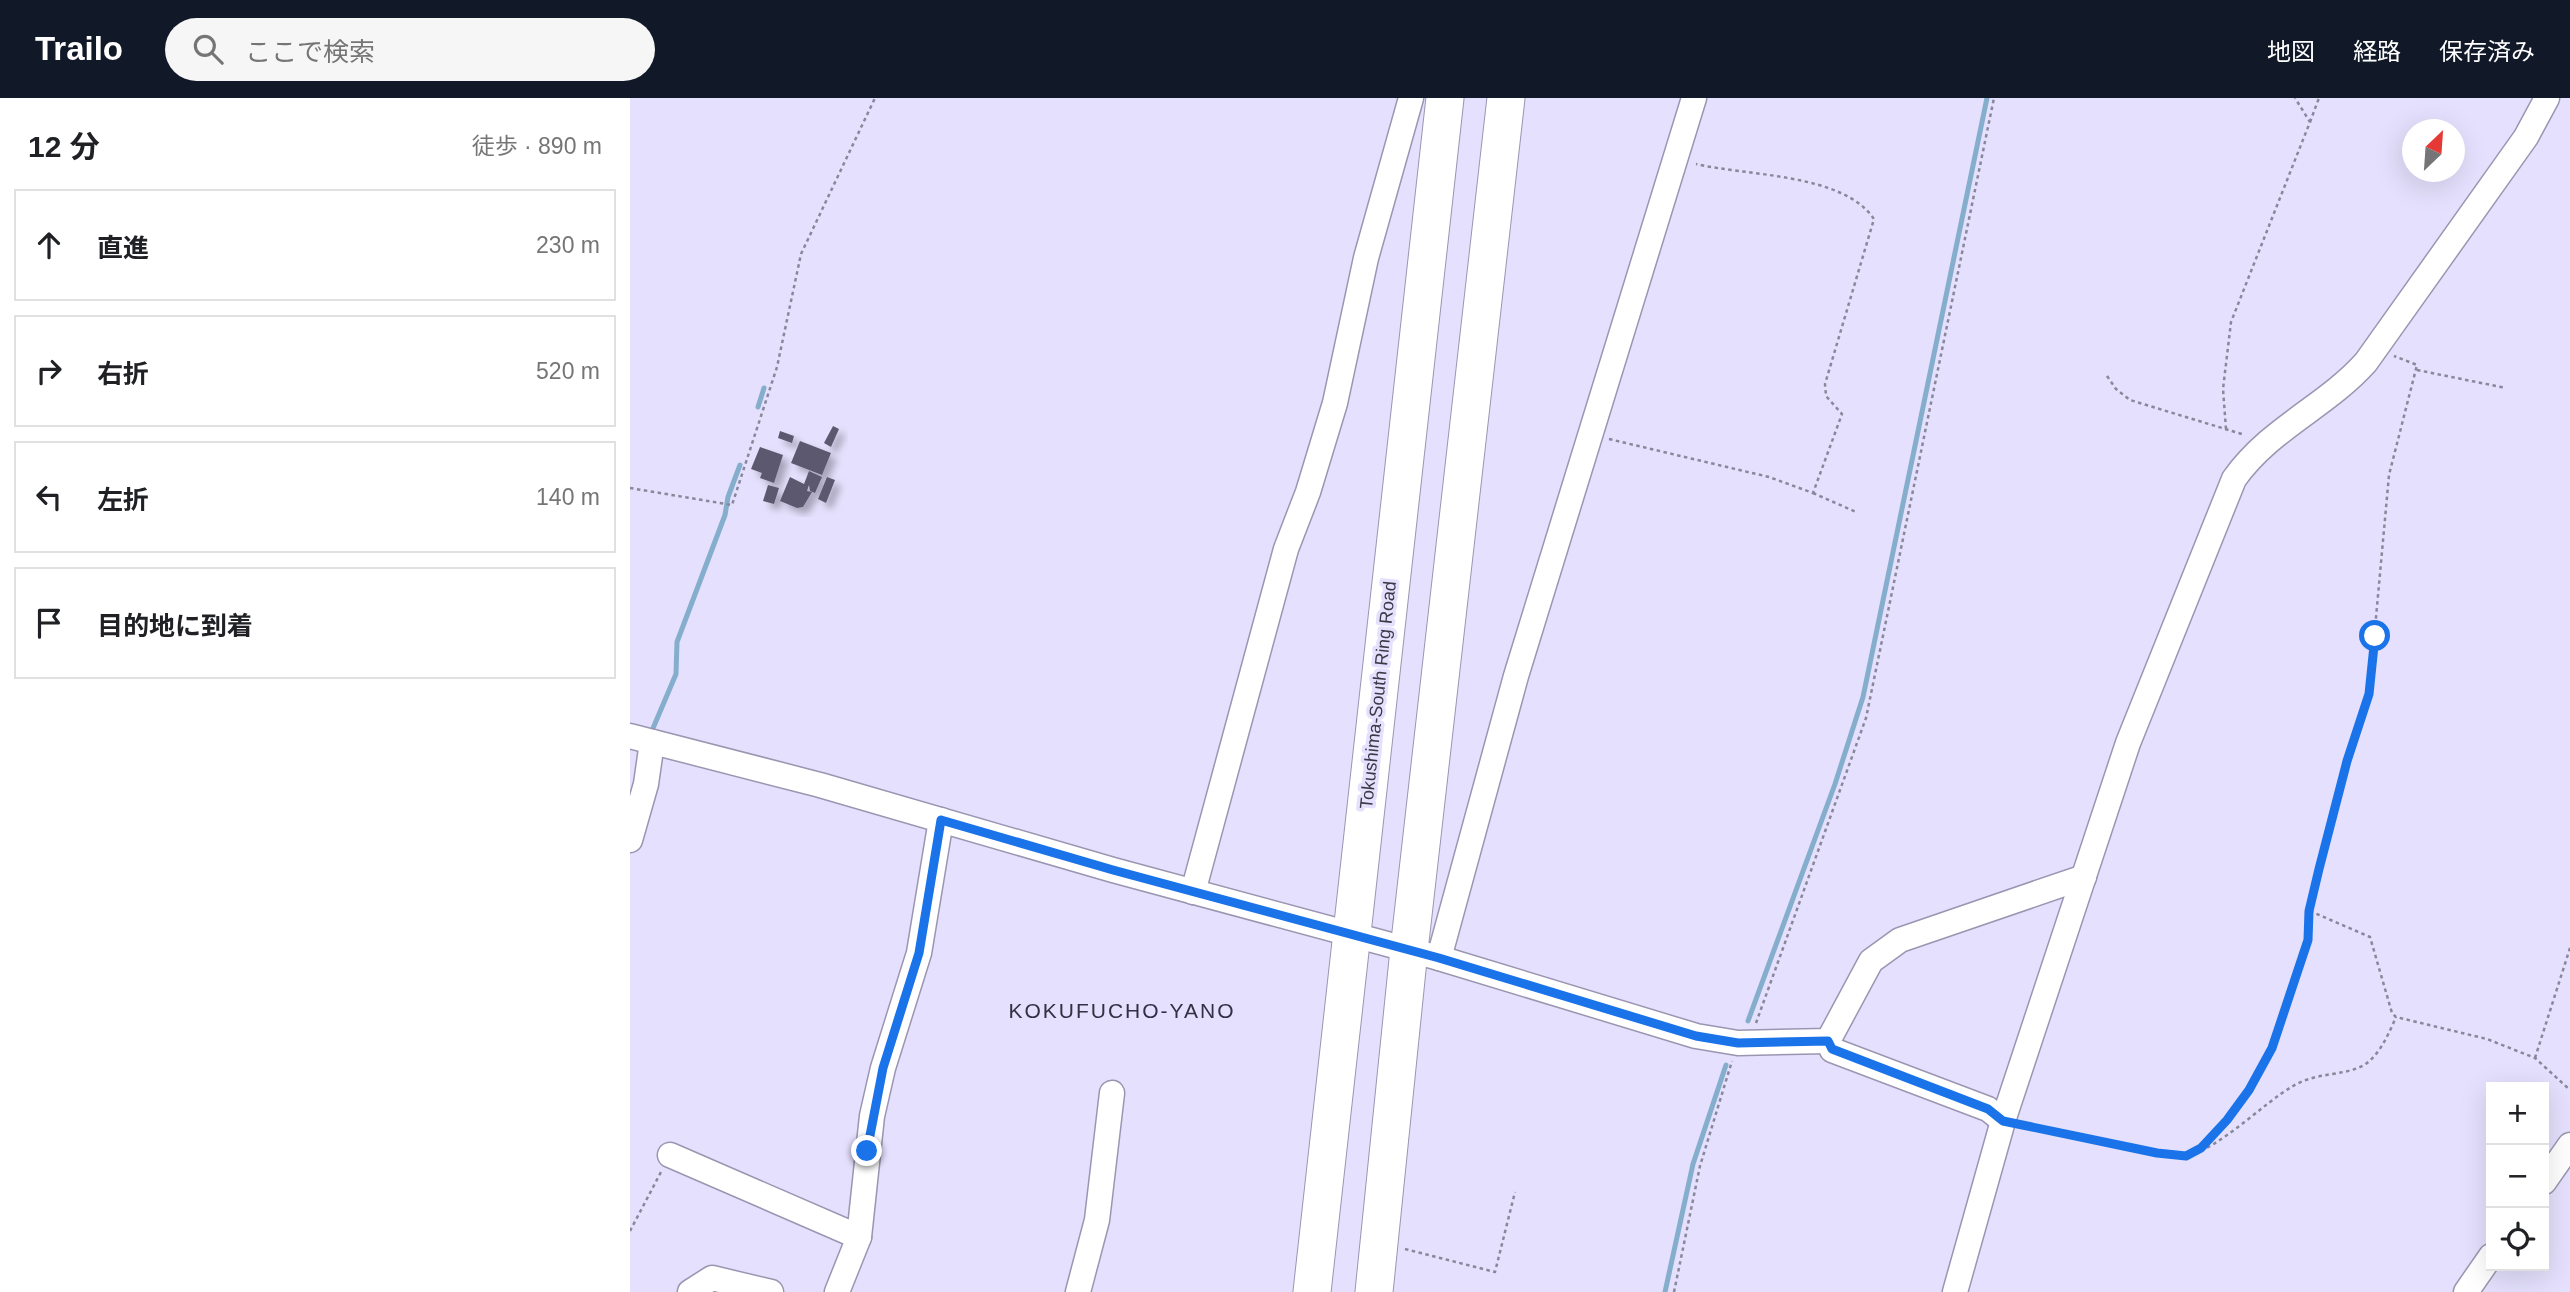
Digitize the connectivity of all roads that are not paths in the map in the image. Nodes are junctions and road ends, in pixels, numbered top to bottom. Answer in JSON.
{"nodes":[{"id":1,"x":1411,"y":98,"type":"edge"},
{"id":2,"x":1445,"y":98,"type":"edge"},
{"id":3,"x":1506,"y":98,"type":"edge"},
{"id":4,"x":1694,"y":98,"type":"edge"},
{"id":5,"x":2547,"y":98,"type":"edge"},
{"id":6,"x":641,"y":739,"type":"edge"},
{"id":7,"x":941,"y":820,"type":"junction"},
{"id":8,"x":630,"y":840,"type":"edge"},
{"id":9,"x":2084,"y":877,"type":"junction"},
{"id":10,"x":1193,"y":892,"type":"junction"},
{"id":11,"x":1351,"y":933,"type":"junction"},
{"id":12,"x":1424,"y":954,"type":"junction"},
{"id":13,"x":1828,"y":1041,"type":"junction"},
{"id":14,"x":1112,"y":1093,"type":"dead end"},
{"id":15,"x":2003,"y":1121,"type":"junction"},
{"id":16,"x":2570,"y":1145,"type":"edge"},
{"id":17,"x":670,"y":1155,"type":"road end"},
{"id":18,"x":2549,"y":1175,"type":"edge"},
{"id":19,"x":859,"y":1237,"type":"junction"},
{"id":20,"x":2486,"y":1263,"type":"edge"},
{"id":21,"x":690,"y":1292,"type":"edge"},
{"id":22,"x":770,"y":1292,"type":"edge"},
{"id":23,"x":837,"y":1292,"type":"edge"},
{"id":24,"x":1078,"y":1292,"type":"edge"},
{"id":25,"x":1312,"y":1292,"type":"edge"},
{"id":26,"x":1374,"y":1292,"type":"edge"},
{"id":27,"x":1955,"y":1292,"type":"edge"},
{"id":28,"x":2466,"y":1292,"type":"edge"}],
"edges":[{"from":1,"to":10,"type":"street"},
{"from":2,"to":11,"type":"highway","name":"Tokushima-South Ring Road"},
{"from":3,"to":12,"type":"highway"},
{"from":4,"to":12,"type":"street"},
{"from":5,"to":9,"type":"street"},
{"from":6,"to":7,"type":"street"},
{"from":6,"to":8,"type":"street"},
{"from":7,"to":10,"type":"street"},
{"from":7,"to":19,"type":"street"},
{"from":9,"to":13,"type":"street"},
{"from":9,"to":15,"type":"street"},
{"from":10,"to":11,"type":"street"},
{"from":11,"to":12,"type":"street"},
{"from":11,"to":25,"type":"highway","name":"Tokushima-South Ring Road"},
{"from":12,"to":13,"type":"street"},
{"from":12,"to":26,"type":"highway"},
{"from":13,"to":15,"type":"street"},
{"from":14,"to":24,"type":"street"},
{"from":15,"to":27,"type":"street"},
{"from":16,"to":18,"type":"street"},
{"from":17,"to":19,"type":"street"},
{"from":19,"to":23,"type":"street"},
{"from":20,"to":28,"type":"street"},
{"from":21,"to":22,"type":"street"}]}
